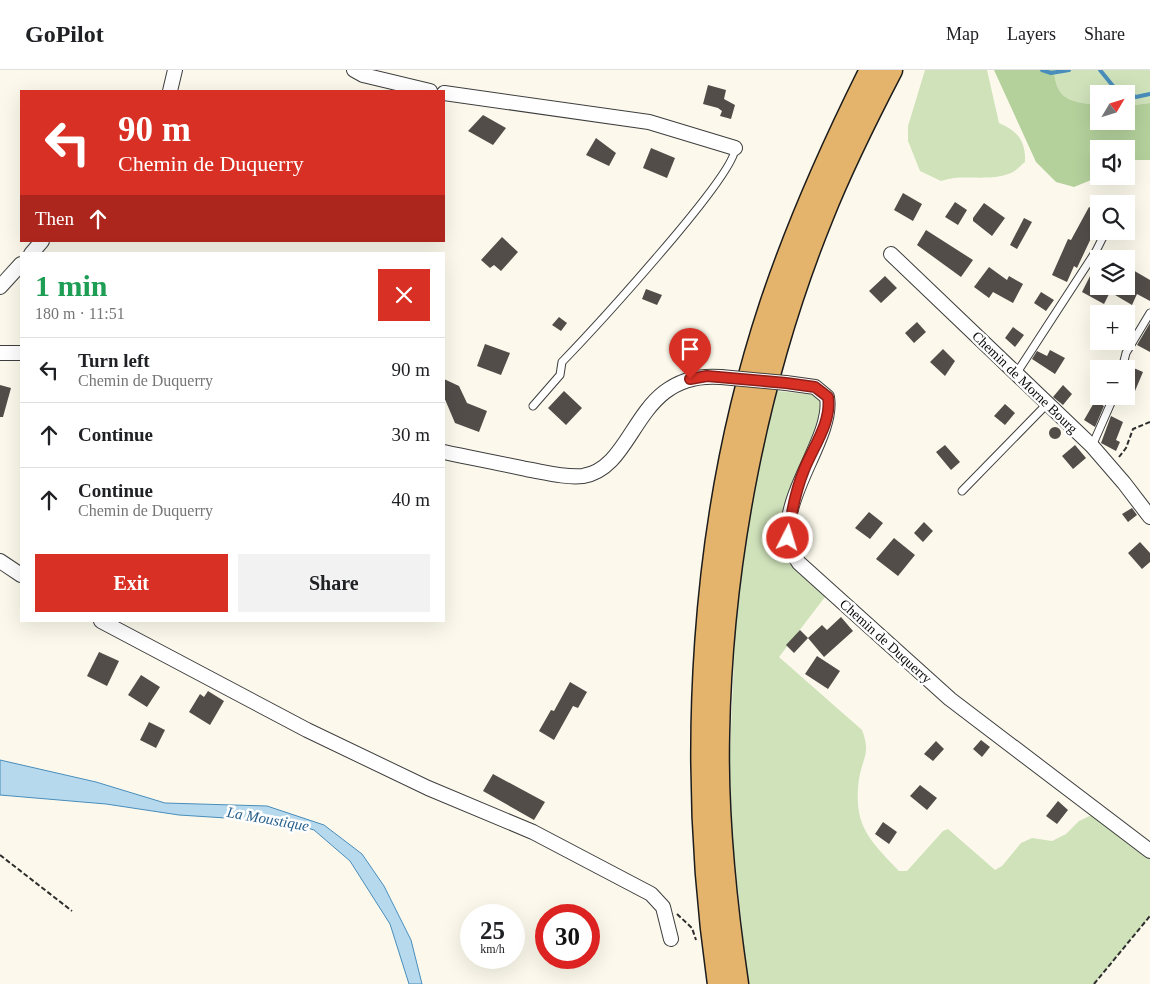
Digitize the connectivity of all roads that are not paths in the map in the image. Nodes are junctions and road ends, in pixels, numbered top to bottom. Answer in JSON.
{"nodes":[{"id":1,"x":175,"y":70,"type":"edge"},
{"id":2,"x":354,"y":70,"type":"edge"},
{"id":3,"x":871,"y":70,"type":"edge"},
{"id":4,"x":891,"y":70,"type":"edge"},
{"id":5,"x":170,"y":90,"type":"edge"},
{"id":6,"x":426,"y":90,"type":"edge"},
{"id":7,"x":445,"y":93,"type":"edge"},
{"id":8,"x":735,"y":148,"type":"joint"},
{"id":9,"x":1102,"y":240,"type":"edge"},
{"id":10,"x":41,"y":242,"type":"edge"},
{"id":11,"x":33,"y":252,"type":"edge"},
{"id":12,"x":891,"y":254,"type":"dead end"},
{"id":13,"x":20,"y":265,"type":"edge"},
{"id":14,"x":0,"y":288,"type":"edge"},
{"id":15,"x":1150,"y":313,"type":"edge"},
{"id":16,"x":0,"y":353,"type":"edge"},
{"id":17,"x":20,"y":353,"type":"edge"},
{"id":18,"x":1124,"y":360,"type":"edge"},
{"id":19,"x":1016,"y":374,"type":"junction"},
{"id":20,"x":1047,"y":404,"type":"junction"},
{"id":21,"x":1110,"y":405,"type":"edge"},
{"id":22,"x":533,"y":406,"type":"dead end"},
{"id":23,"x":1092,"y":446,"type":"junction"},
{"id":24,"x":445,"y":452,"type":"edge"},
{"id":25,"x":962,"y":491,"type":"dead end"},
{"id":26,"x":1150,"y":517,"type":"edge"},
{"id":27,"x":0,"y":561,"type":"edge"},
{"id":28,"x":20,"y":574,"type":"edge"},
{"id":29,"x":103,"y":622,"type":"edge"},
{"id":30,"x":1150,"y":851,"type":"edge"},
{"id":31,"x":672,"y":939,"type":"dead end"},
{"id":32,"x":719,"y":984,"type":"edge"},
{"id":33,"x":737,"y":984,"type":"edge"}],
"edges":[{"from":1,"to":5,"type":"street"},
{"from":2,"to":6,"type":"street"},
{"from":3,"to":32,"type":"highway"},
{"from":4,"to":33,"type":"highway"},
{"from":7,"to":8,"type":"street"},
{"from":8,"to":22,"type":"lane"},
{"from":9,"to":19,"type":"lane"},
{"from":10,"to":11,"type":"street"},
{"from":12,"to":19,"type":"street","name":"Chemin de Morne Bourg"},
{"from":13,"to":14,"type":"street"},
{"from":15,"to":18,"type":"lane"},
{"from":16,"to":17,"type":"street"},
{"from":19,"to":20,"type":"street","name":"Chemin de Morne Bourg"},
{"from":20,"to":23,"type":"street","name":"Chemin de Morne Bourg"},
{"from":20,"to":25,"type":"lane"},
{"from":21,"to":23,"type":"lane"},
{"from":23,"to":26,"type":"street","name":"Chemin de Morne Bourg"},
{"from":24,"to":30,"type":"street","name":"Chemin de Duquerry","bridge":true},
{"from":27,"to":28,"type":"street"},
{"from":29,"to":31,"type":"street"}]}
